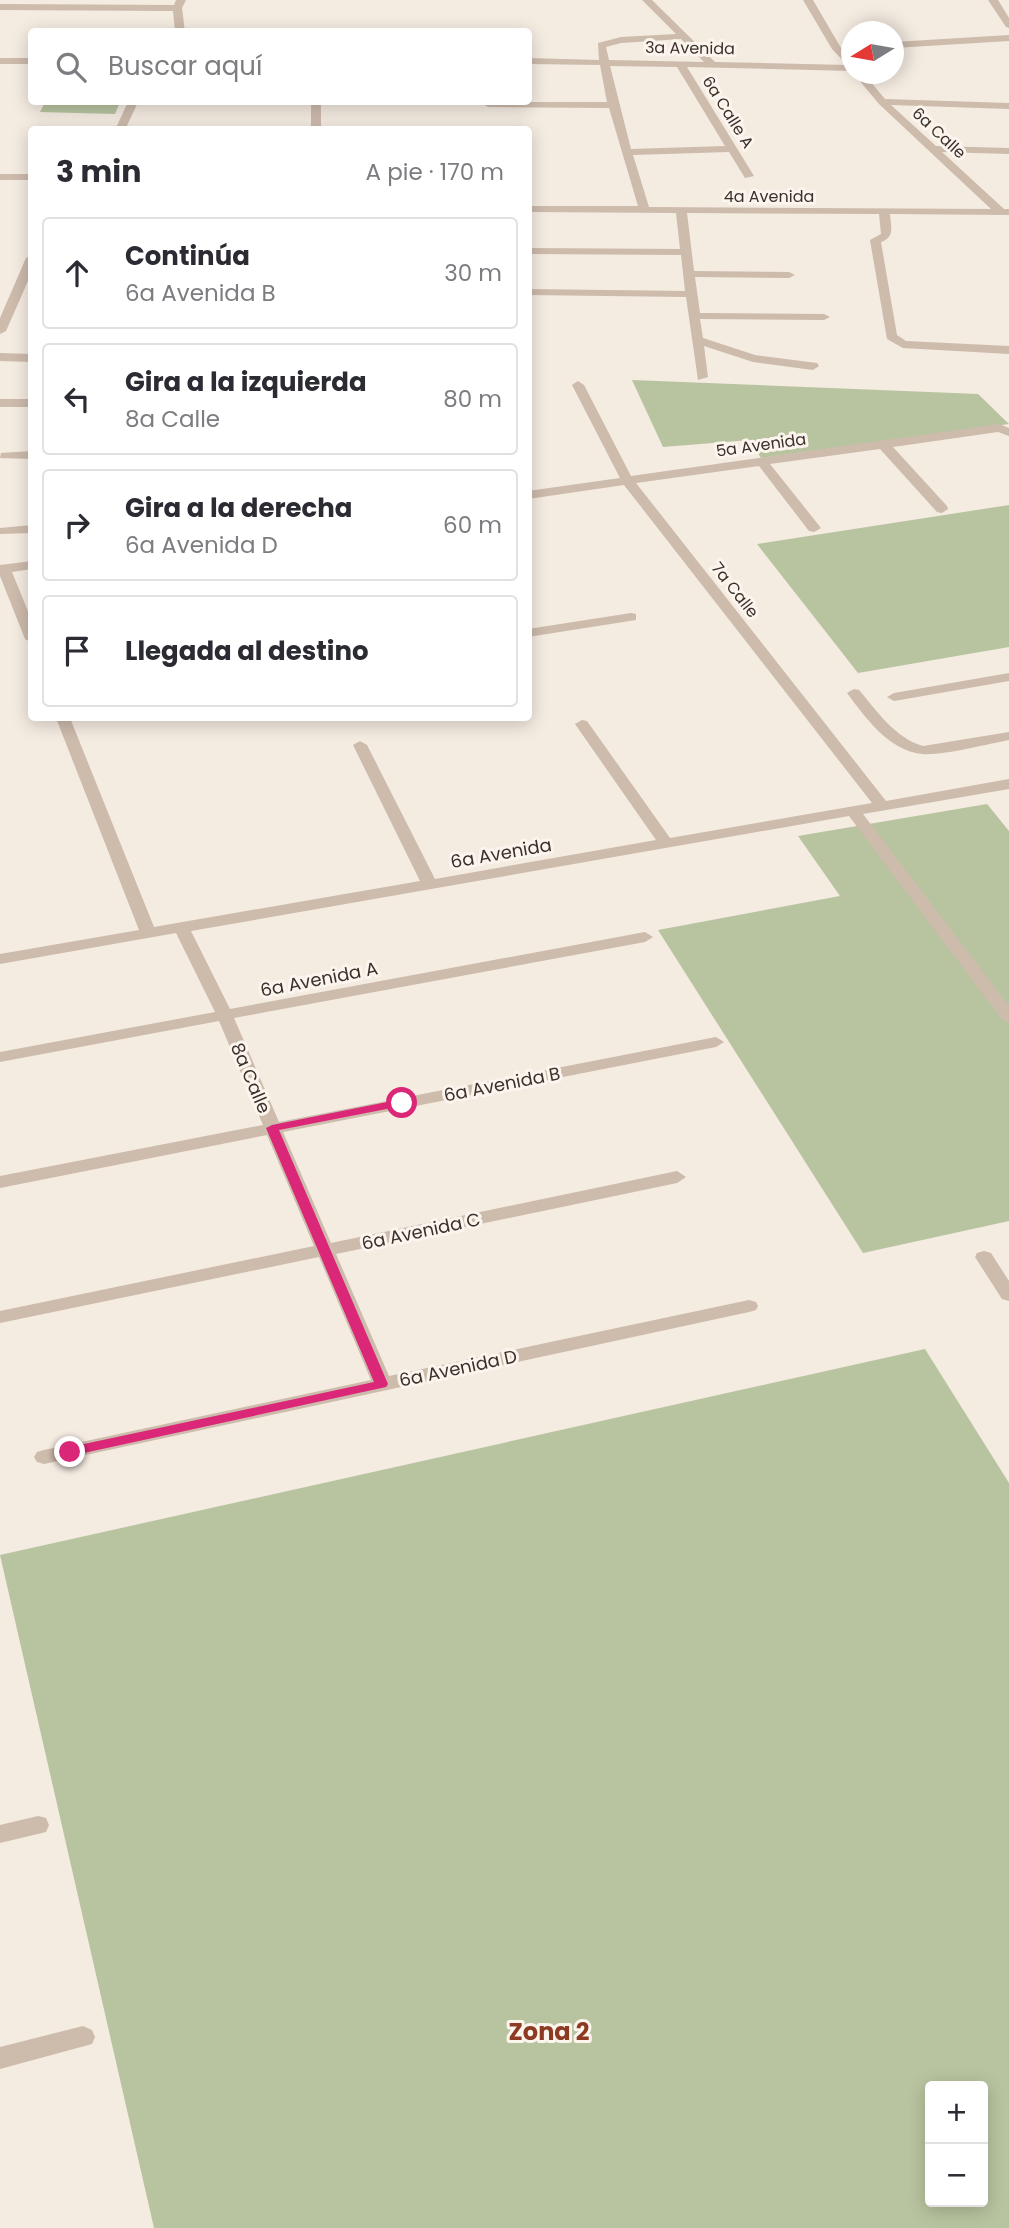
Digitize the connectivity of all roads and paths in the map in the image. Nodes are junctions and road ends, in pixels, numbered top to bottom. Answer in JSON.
{"nodes":[{"id":1,"x":647,"y":0,"type":"edge"},
{"id":2,"x":808,"y":0,"type":"edge"},
{"id":3,"x":993,"y":0,"type":"edge"},
{"id":4,"x":179,"y":4,"type":"edge"},
{"id":5,"x":0,"y":7,"type":"edge"},
{"id":6,"x":1009,"y":25,"type":"edge"},
{"id":7,"x":180,"y":28,"type":"edge"},
{"id":8,"x":678,"y":37,"type":"dead end"},
{"id":9,"x":1009,"y":38,"type":"edge"},
{"id":10,"x":904,"y":44,"type":"edge"},
{"id":11,"x":837,"y":49,"type":"junction"},
{"id":12,"x":841,"y":49,"type":"edge"},
{"id":13,"x":841,"y":54,"type":"edge"},
{"id":14,"x":0,"y":61,"type":"edge"},
{"id":15,"x":28,"y":61,"type":"edge"},
{"id":16,"x":532,"y":61,"type":"edge"},
{"id":17,"x":603,"y":61,"type":"junction"},
{"id":18,"x":680,"y":64,"type":"junction"},
{"id":19,"x":711,"y":64,"type":"junction"},
{"id":20,"x":841,"y":66,"type":"edge"},
{"id":21,"x":868,"y":84,"type":"edge"},
{"id":22,"x":883,"y":102,"type":"junction"},
{"id":23,"x":532,"y":104,"type":"edge"},
{"id":24,"x":132,"y":105,"type":"edge"},
{"id":25,"x":316,"y":105,"type":"edge"},
{"id":26,"x":613,"y":105,"type":"junction"},
{"id":27,"x":1009,"y":106,"type":"edge"},
{"id":28,"x":122,"y":126,"type":"edge"},
{"id":29,"x":317,"y":126,"type":"edge"},
{"id":30,"x":732,"y":149,"type":"junction"},
{"id":31,"x":933,"y":149,"type":"junction"},
{"id":32,"x":1009,"y":150,"type":"edge"},
{"id":33,"x":629,"y":152,"type":"junction"},
{"id":34,"x":749,"y":176,"type":"dead end"},
{"id":35,"x":0,"y":177,"type":"edge"},
{"id":36,"x":28,"y":177,"type":"edge"},
{"id":37,"x":532,"y":209,"type":"edge"},
{"id":38,"x":645,"y":211,"type":"junction"},
{"id":39,"x":681,"y":211,"type":"junction"},
{"id":40,"x":884,"y":212,"type":"junction"},
{"id":41,"x":1005,"y":212,"type":"edge"},
{"id":42,"x":532,"y":251,"type":"edge"},
{"id":43,"x":685,"y":252,"type":"junction"},
{"id":44,"x":28,"y":267,"type":"edge"},
{"id":45,"x":688,"y":274,"type":"junction"},
{"id":46,"x":789,"y":275,"type":"dead end"},
{"id":47,"x":532,"y":292,"type":"edge"},
{"id":48,"x":691,"y":294,"type":"junction"},
{"id":49,"x":695,"y":316,"type":"junction"},
{"id":50,"x":824,"y":317,"type":"dead end"},
{"id":51,"x":0,"y":331,"type":"edge"},
{"id":52,"x":698,"y":340,"type":"junction"},
{"id":53,"x":1009,"y":350,"type":"edge"},
{"id":54,"x":0,"y":356,"type":"edge"},
{"id":55,"x":28,"y":358,"type":"edge"},
{"id":56,"x":813,"y":366,"type":"dead end"},
{"id":57,"x":702,"y":377,"type":"dead end"},
{"id":58,"x":578,"y":385,"type":"dead end"},
{"id":59,"x":0,"y":403,"type":"edge"},
{"id":60,"x":28,"y":403,"type":"edge"},
{"id":61,"x":1004,"y":430,"type":"edge"},
{"id":62,"x":884,"y":445,"type":"junction"},
{"id":63,"x":28,"y":455,"type":"edge"},
{"id":64,"x":5,"y":456,"type":"dead end"},
{"id":65,"x":762,"y":462,"type":"junction"},
{"id":66,"x":628,"y":482,"type":"junction"},
{"id":67,"x":532,"y":494,"type":"edge"},
{"id":68,"x":942,"y":509,"type":"dead end"},
{"id":69,"x":814,"y":528,"type":"dead end"},
{"id":70,"x":28,"y":529,"type":"edge"},
{"id":71,"x":4,"y":531,"type":"dead end"},
{"id":72,"x":28,"y":566,"type":"edge"},
{"id":73,"x":2,"y":569,"type":"edge"},
{"id":74,"x":631,"y":617,"type":"dead end"},
{"id":75,"x":28,"y":630,"type":"edge"},
{"id":76,"x":532,"y":632,"type":"edge"},
{"id":77,"x":1009,"y":677,"type":"edge"},
{"id":78,"x":854,"y":693,"type":"dead end"},
{"id":79,"x":894,"y":696,"type":"dead end"},
{"id":80,"x":64,"y":721,"type":"edge"},
{"id":81,"x":582,"y":724,"type":"dead end"},
{"id":82,"x":1009,"y":736,"type":"edge"},
{"id":83,"x":360,"y":745,"type":"dead end"},
{"id":84,"x":1009,"y":784,"type":"edge"},
{"id":85,"x":882,"y":806,"type":"junction"},
{"id":86,"x":852,"y":811,"type":"junction"},
{"id":87,"x":666,"y":843,"type":"junction"},
{"id":88,"x":430,"y":885,"type":"junction"},
{"id":89,"x":182,"y":929,"type":"junction"},
{"id":90,"x":149,"y":935,"type":"junction"},
{"id":91,"x":645,"y":937,"type":"dead end"},
{"id":92,"x":0,"y":959,"type":"edge"},
{"id":93,"x":225,"y":1016,"type":"junction"},
{"id":94,"x":1009,"y":1017,"type":"edge"},
{"id":95,"x":716,"y":1042,"type":"dead end"},
{"id":96,"x":0,"y":1057,"type":"edge"},
{"id":97,"x":272,"y":1128,"type":"junction"},
{"id":98,"x":677,"y":1177,"type":"dead end"},
{"id":99,"x":0,"y":1182,"type":"edge"},
{"id":100,"x":326,"y":1251,"type":"junction"},
{"id":101,"x":984,"y":1257,"type":"dead end"},
{"id":102,"x":1009,"y":1295,"type":"edge"},
{"id":103,"x":749,"y":1306,"type":"dead end"},
{"id":104,"x":0,"y":1317,"type":"edge"},
{"id":105,"x":382,"y":1384,"type":"junction"},
{"id":106,"x":44,"y":1457,"type":"dead end"},
{"id":107,"x":38,"y":1825,"type":"dead end"},
{"id":108,"x":0,"y":1834,"type":"edge"},
{"id":109,"x":83,"y":2037,"type":"dead end"},
{"id":110,"x":0,"y":2058,"type":"edge"}],
"edges":[{"from":1,"to":19,"type":"street","name":"6a Calle A"},
{"from":2,"to":11,"type":"street"},
{"from":3,"to":6,"type":"street"},
{"from":4,"to":5,"type":"street"},
{"from":4,"to":7,"type":"street"},
{"from":8,"to":17,"type":"street"},
{"from":9,"to":10,"type":"street"},
{"from":11,"to":12,"type":"street"},
{"from":11,"to":13,"type":"street"},
{"from":14,"to":15,"type":"street"},
{"from":16,"to":17,"type":"street","name":"3a Avenida"},
{"from":17,"to":18,"type":"street","name":"3a Avenida"},
{"from":17,"to":26,"type":"street"},
{"from":18,"to":19,"type":"street","name":"3a Avenida"},
{"from":18,"to":30,"type":"street","name":"6a Calle A"},
{"from":19,"to":20,"type":"street","name":"3a Avenida"},
{"from":21,"to":22,"type":"street","name":"6a Calle"},
{"from":22,"to":27,"type":"street"},
{"from":22,"to":31,"type":"street","name":"6a Calle"},
{"from":23,"to":26,"type":"street"},
{"from":24,"to":28,"type":"street"},
{"from":25,"to":29,"type":"street"},
{"from":26,"to":33,"type":"street"},
{"from":30,"to":33,"type":"street"},
{"from":30,"to":34,"type":"street","name":"6a Calle A"},
{"from":31,"to":32,"type":"street"},
{"from":31,"to":41,"type":"street","name":"6a Calle"},
{"from":33,"to":38,"type":"street"},
{"from":35,"to":36,"type":"street"},
{"from":37,"to":38,"type":"street","name":"4a Avenida"},
{"from":38,"to":39,"type":"street","name":"4a Avenida"},
{"from":39,"to":40,"type":"street","name":"4a Avenida"},
{"from":39,"to":43,"type":"street"},
{"from":40,"to":41,"type":"street","name":"4a Avenida"},
{"from":40,"to":53,"type":"street"},
{"from":42,"to":43,"type":"street"},
{"from":43,"to":45,"type":"street"},
{"from":44,"to":51,"type":"street"},
{"from":45,"to":46,"type":"street"},
{"from":45,"to":48,"type":"street"},
{"from":47,"to":48,"type":"street"},
{"from":48,"to":49,"type":"street"},
{"from":49,"to":50,"type":"street"},
{"from":49,"to":52,"type":"street"},
{"from":52,"to":56,"type":"street"},
{"from":52,"to":57,"type":"street"},
{"from":54,"to":55,"type":"street"},
{"from":58,"to":66,"type":"street","name":"7a Calle"},
{"from":59,"to":60,"type":"street"},
{"from":61,"to":62,"type":"street","name":"5a Avenida"},
{"from":62,"to":65,"type":"street","name":"5a Avenida"},
{"from":62,"to":68,"type":"street"},
{"from":63,"to":64,"type":"street"},
{"from":65,"to":66,"type":"street","name":"5a Avenida"},
{"from":65,"to":69,"type":"street"},
{"from":66,"to":67,"type":"street","name":"5a Avenida"},
{"from":66,"to":85,"type":"street","name":"7a Calle"},
{"from":70,"to":71,"type":"street"},
{"from":72,"to":73,"type":"street"},
{"from":73,"to":75,"type":"street"},
{"from":74,"to":76,"type":"street"},
{"from":77,"to":79,"type":"street"},
{"from":78,"to":82,"type":"street"},
{"from":80,"to":90,"type":"street"},
{"from":81,"to":87,"type":"street"},
{"from":83,"to":88,"type":"street"},
{"from":84,"to":85,"type":"street","name":"6a Avenida"},
{"from":85,"to":86,"type":"street","name":"6a Avenida"},
{"from":86,"to":87,"type":"street","name":"6a Avenida"},
{"from":86,"to":94,"type":"street"},
{"from":87,"to":88,"type":"street","name":"6a Avenida"},
{"from":88,"to":89,"type":"street","name":"6a Avenida"},
{"from":89,"to":90,"type":"street","name":"6a Avenida"},
{"from":89,"to":93,"type":"street","name":"8a Calle"},
{"from":90,"to":92,"type":"street","name":"6a Avenida"},
{"from":91,"to":93,"type":"street","name":"6a Avenida A"},
{"from":93,"to":96,"type":"street","name":"6a Avenida A"},
{"from":93,"to":97,"type":"street","name":"8a Calle"},
{"from":95,"to":97,"type":"street","name":"6a Avenida B"},
{"from":97,"to":99,"type":"street","name":"6a Avenida B"},
{"from":97,"to":100,"type":"street","name":"8a Calle"},
{"from":98,"to":100,"type":"street","name":"6a Avenida C"},
{"from":100,"to":104,"type":"street","name":"6a Avenida C"},
{"from":100,"to":105,"type":"street","name":"8a Calle"},
{"from":101,"to":102,"type":"street"},
{"from":103,"to":105,"type":"street","name":"6a Avenida D"},
{"from":105,"to":106,"type":"street","name":"6a Avenida D"},
{"from":107,"to":108,"type":"street"},
{"from":109,"to":110,"type":"street"}]}
